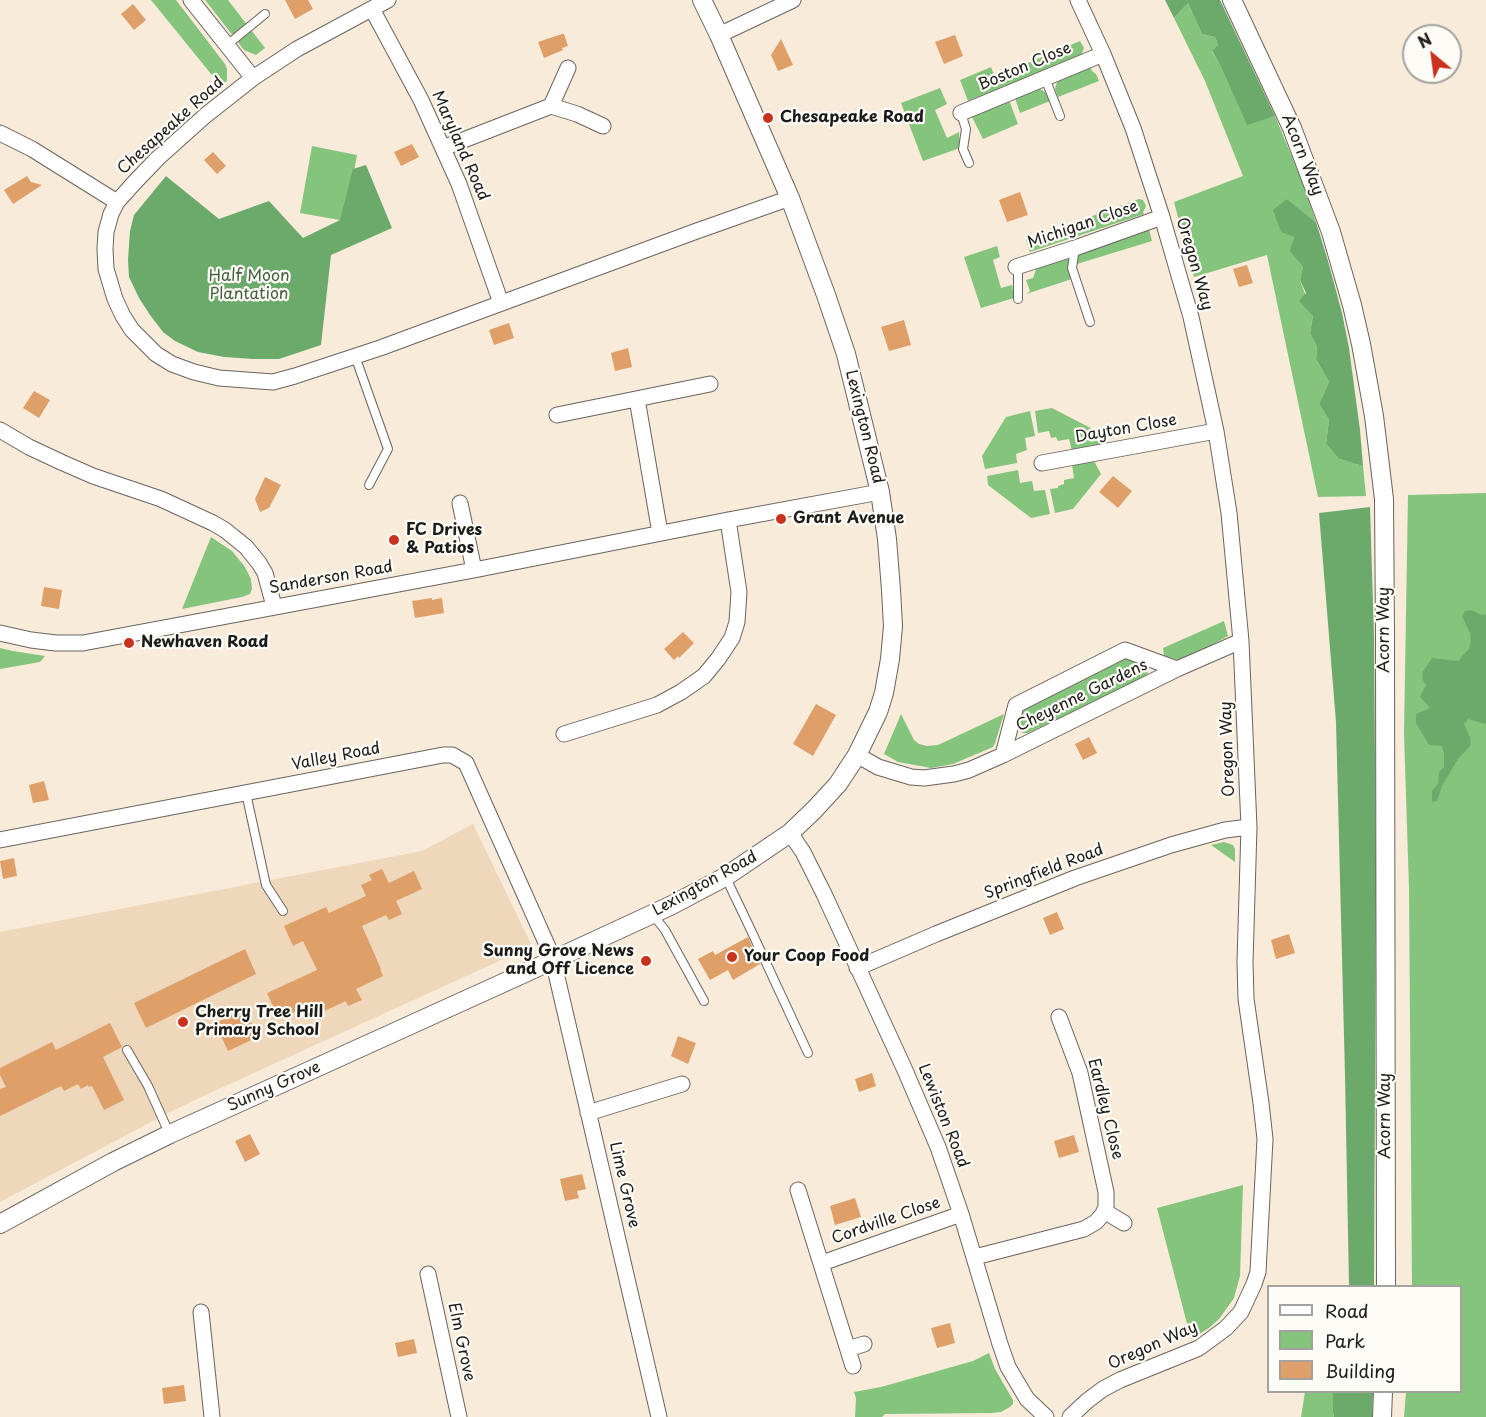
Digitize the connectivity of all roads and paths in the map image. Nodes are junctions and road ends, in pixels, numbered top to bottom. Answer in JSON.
{"nodes":[{"id":1,"x":191,"y":0,"type":"edge"},
{"id":2,"x":388,"y":0,"type":"edge"},
{"id":3,"x":702,"y":0,"type":"edge"},
{"id":4,"x":793,"y":0,"type":"edge"},
{"id":5,"x":1078,"y":0,"type":"edge"},
{"id":6,"x":1232,"y":0,"type":"edge"},
{"id":7,"x":372,"y":9,"type":"junction"},
{"id":8,"x":265,"y":14,"type":"dead end"},
{"id":9,"x":720,"y":35,"type":"junction"},
{"id":10,"x":227,"y":45,"type":"junction"},
{"id":11,"x":1102,"y":54,"type":"junction"},
{"id":12,"x":568,"y":68,"type":"dead end"},
{"id":13,"x":253,"y":78,"type":"junction"},
{"id":14,"x":1045,"y":78,"type":"junction"},
{"id":15,"x":551,"y":106,"type":"junction"},
{"id":16,"x":961,"y":113,"type":"joint"},
{"id":17,"x":1060,"y":116,"type":"dead end"},
{"id":18,"x":603,"y":126,"type":"dead end"},
{"id":19,"x":0,"y":133,"type":"edge"},
{"id":20,"x":442,"y":148,"type":"junction"},
{"id":21,"x":969,"y":163,"type":"dead end"},
{"id":22,"x":790,"y":198,"type":"junction"},
{"id":23,"x":117,"y":202,"type":"junction"},
{"id":24,"x":1162,"y":217,"type":"junction"},
{"id":25,"x":1075,"y":248,"type":"junction"},
{"id":26,"x":1017,"y":267,"type":"joint"},
{"id":27,"x":1018,"y":299,"type":"dead end"},
{"id":28,"x":501,"y":303,"type":"junction"},
{"id":29,"x":1090,"y":322,"type":"dead end"},
{"id":30,"x":355,"y":357,"type":"junction"},
{"id":31,"x":710,"y":384,"type":"dead end"},
{"id":32,"x":637,"y":399,"type":"junction"},
{"id":33,"x":557,"y":415,"type":"dead end"},
{"id":34,"x":0,"y":430,"type":"edge"},
{"id":35,"x":1216,"y":431,"type":"junction"},
{"id":36,"x":1042,"y":463,"type":"dead end"},
{"id":37,"x":369,"y":485,"type":"dead end"},
{"id":38,"x":880,"y":492,"type":"junction"},
{"id":39,"x":460,"y":503,"type":"dead end"},
{"id":40,"x":728,"y":520,"type":"junction"},
{"id":41,"x":660,"y":533,"type":"junction"},
{"id":42,"x":474,"y":570,"type":"junction"},
{"id":43,"x":274,"y":606,"type":"junction"},
{"id":44,"x":0,"y":633,"type":"edge"},
{"id":45,"x":1241,"y":641,"type":"junction"},
{"id":46,"x":1177,"y":669,"type":"junction"},
{"id":47,"x":564,"y":734,"type":"dead end"},
{"id":48,"x":857,"y":755,"type":"junction"},
{"id":49,"x":1003,"y":755,"type":"junction"},
{"id":50,"x":246,"y":793,"type":"junction"},
{"id":51,"x":1249,"y":826,"type":"junction"},
{"id":52,"x":790,"y":833,"type":"junction"},
{"id":53,"x":0,"y":840,"type":"edge"},
{"id":54,"x":725,"y":877,"type":"junction"},
{"id":55,"x":283,"y":911,"type":"dead end"},
{"id":56,"x":652,"y":914,"type":"junction"},
{"id":57,"x":553,"y":960,"type":"junction"},
{"id":58,"x":857,"y":968,"type":"junction"},
{"id":59,"x":704,"y":1001,"type":"dead end"},
{"id":60,"x":1059,"y":1017,"type":"dead end"},
{"id":61,"x":127,"y":1050,"type":"dead end"},
{"id":62,"x":808,"y":1053,"type":"dead end"},
{"id":63,"x":682,"y":1084,"type":"dead end"},
{"id":64,"x":588,"y":1113,"type":"junction"},
{"id":65,"x":170,"y":1134,"type":"junction"},
{"id":66,"x":798,"y":1190,"type":"dead end"},
{"id":67,"x":1104,"y":1211,"type":"junction"},
{"id":68,"x":962,"y":1214,"type":"junction"},
{"id":69,"x":1124,"y":1223,"type":"dead end"},
{"id":70,"x":0,"y":1224,"type":"edge"},
{"id":71,"x":975,"y":1257,"type":"junction"},
{"id":72,"x":822,"y":1263,"type":"junction"},
{"id":73,"x":428,"y":1274,"type":"dead end"},
{"id":74,"x":1386,"y":1285,"type":"edge"},
{"id":75,"x":201,"y":1312,"type":"dead end"},
{"id":76,"x":864,"y":1344,"type":"dead end"},
{"id":77,"x":848,"y":1349,"type":"junction"},
{"id":78,"x":853,"y":1366,"type":"dead end"},
{"id":79,"x":1383,"y":1393,"type":"edge"},
{"id":80,"x":212,"y":1417,"type":"edge"},
{"id":81,"x":459,"y":1417,"type":"edge"},
{"id":82,"x":659,"y":1417,"type":"edge"},
{"id":83,"x":1046,"y":1417,"type":"edge"},
{"id":84,"x":1070,"y":1417,"type":"edge"},
{"id":85,"x":1382,"y":1417,"type":"edge"}],
"edges":[{"from":1,"to":10,"type":"street"},
{"from":2,"to":7,"type":"street","name":"Chesapeake Road"},
{"from":3,"to":9,"type":"street","name":"Lexington Road"},
{"from":4,"to":9,"type":"street"},
{"from":5,"to":11,"type":"street","name":"Oregon Way"},
{"from":6,"to":74,"type":"street","name":"Acorn Way"},
{"from":7,"to":13,"type":"street","name":"Chesapeake Road"},
{"from":7,"to":20,"type":"street","name":"Maryland Road"},
{"from":8,"to":10,"type":"lane"},
{"from":9,"to":22,"type":"street","name":"Lexington Road"},
{"from":10,"to":13,"type":"street"},
{"from":11,"to":14,"type":"street","name":"Boston Close"},
{"from":11,"to":24,"type":"street","name":"Oregon Way"},
{"from":12,"to":15,"type":"street"},
{"from":13,"to":23,"type":"street","name":"Chesapeake Road"},
{"from":14,"to":16,"type":"street","name":"Boston Close"},
{"from":14,"to":17,"type":"lane"},
{"from":15,"to":18,"type":"street"},
{"from":15,"to":20,"type":"street"},
{"from":16,"to":21,"type":"lane"},
{"from":19,"to":23,"type":"street"},
{"from":20,"to":28,"type":"street","name":"Maryland Road"},
{"from":22,"to":28,"type":"street","name":"Chesapeake Road"},
{"from":22,"to":38,"type":"street","name":"Lexington Road"},
{"from":23,"to":30,"type":"street","name":"Chesapeake Road"},
{"from":24,"to":25,"type":"street","name":"Michigan Close"},
{"from":24,"to":35,"type":"street","name":"Oregon Way"},
{"from":25,"to":26,"type":"street","name":"Michigan Close"},
{"from":25,"to":29,"type":"lane"},
{"from":26,"to":27,"type":"lane"},
{"from":28,"to":30,"type":"street","name":"Chesapeake Road"},
{"from":30,"to":37,"type":"lane"},
{"from":31,"to":32,"type":"street"},
{"from":32,"to":33,"type":"street"},
{"from":32,"to":41,"type":"street"},
{"from":34,"to":43,"type":"street"},
{"from":35,"to":36,"type":"street","name":"Dayton Close"},
{"from":35,"to":45,"type":"street","name":"Oregon Way"},
{"from":38,"to":40,"type":"street","name":"Sanderson Road"},
{"from":38,"to":48,"type":"street","name":"Lexington Road"},
{"from":39,"to":42,"type":"street"},
{"from":40,"to":41,"type":"street","name":"Sanderson Road"},
{"from":40,"to":47,"type":"street"},
{"from":41,"to":42,"type":"street","name":"Sanderson Road"},
{"from":42,"to":43,"type":"street","name":"Sanderson Road"},
{"from":43,"to":44,"type":"street","name":"Sanderson Road"},
{"from":45,"to":46,"type":"street","name":"Cheyenne Gardens"},
{"from":45,"to":51,"type":"street","name":"Oregon Way"},
{"from":46,"to":49,"type":"street","name":"Cheyenne Gardens"},
{"from":46,"to":49,"type":"street","name":"Cheyenne Gardens"},
{"from":48,"to":49,"type":"street","name":"Cheyenne Gardens"},
{"from":48,"to":52,"type":"street","name":"Lexington Road"},
{"from":50,"to":53,"type":"street","name":"Valley Road"},
{"from":50,"to":55,"type":"lane"},
{"from":50,"to":57,"type":"street","name":"Valley Road"},
{"from":51,"to":58,"type":"street","name":"Springfield Road"},
{"from":51,"to":84,"type":"street","name":"Oregon Way"},
{"from":52,"to":54,"type":"street","name":"Lexington Road"},
{"from":52,"to":58,"type":"street","name":"Lewiston Road"},
{"from":54,"to":56,"type":"street","name":"Lexington Road"},
{"from":54,"to":62,"type":"lane"},
{"from":56,"to":57,"type":"street","name":"Lexington Road"},
{"from":56,"to":59,"type":"lane"},
{"from":57,"to":64,"type":"street","name":"Lime Grove"},
{"from":57,"to":65,"type":"street","name":"Sunny Grove"},
{"from":58,"to":68,"type":"street","name":"Lewiston Road"},
{"from":60,"to":67,"type":"street","name":"Eardley Close"},
{"from":61,"to":65,"type":"lane"},
{"from":63,"to":64,"type":"street"},
{"from":64,"to":82,"type":"street","name":"Lime Grove"},
{"from":65,"to":70,"type":"street","name":"Sunny Grove"},
{"from":66,"to":72,"type":"street","name":"Cordville Close"},
{"from":67,"to":69,"type":"street"},
{"from":67,"to":71,"type":"street"},
{"from":68,"to":71,"type":"street","name":"Lewiston Road"},
{"from":68,"to":72,"type":"street","name":"Cordville Close"},
{"from":71,"to":83,"type":"street","name":"Lewiston Road"},
{"from":72,"to":77,"type":"street","name":"Cordville Close"},
{"from":73,"to":81,"type":"street","name":"Elm Grove"},
{"from":75,"to":80,"type":"street"},
{"from":76,"to":77,"type":"street"},
{"from":77,"to":78,"type":"street","name":"Cordville Close"},
{"from":79,"to":85,"type":"street"}]}
